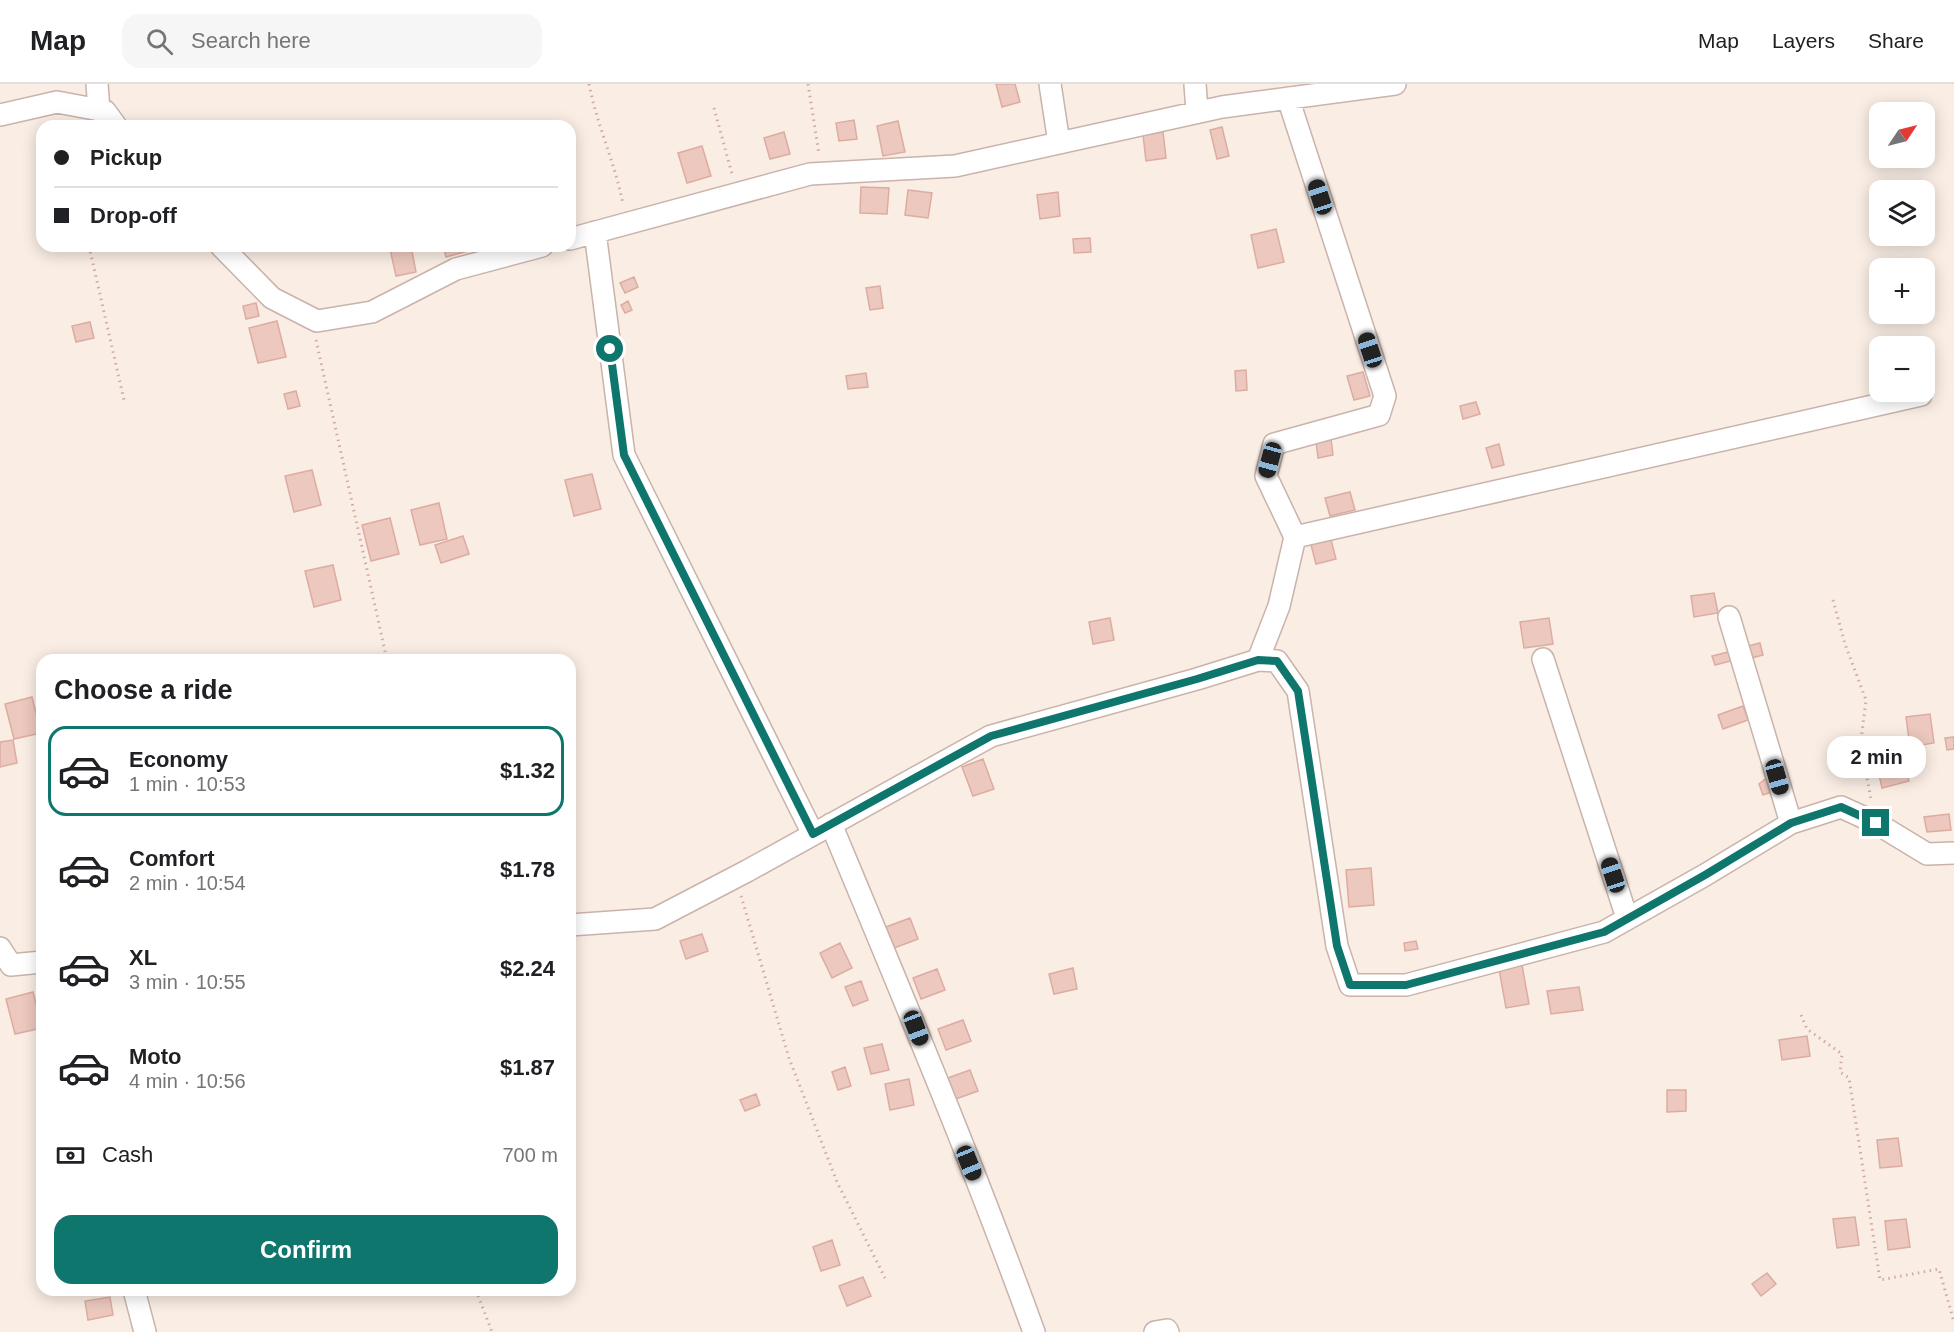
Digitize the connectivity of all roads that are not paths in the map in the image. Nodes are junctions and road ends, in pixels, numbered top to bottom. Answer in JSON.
{"nodes":[{"id":1,"x":97,"y":84,"type":"edge"},
{"id":2,"x":1050,"y":84,"type":"edge"},
{"id":3,"x":1195,"y":84,"type":"edge"},
{"id":4,"x":1395,"y":84,"type":"edge"},
{"id":5,"x":1288,"y":98,"type":"junction"},
{"id":6,"x":99,"y":110,"type":"junction"},
{"id":7,"x":1197,"y":112,"type":"junction"},
{"id":8,"x":0,"y":115,"type":"edge"},
{"id":9,"x":112,"y":120,"type":"edge"},
{"id":10,"x":1059,"y":143,"type":"junction"},
{"id":11,"x":595,"y":232,"type":"junction"},
{"id":12,"x":576,"y":237,"type":"edge"},
{"id":13,"x":227,"y":252,"type":"edge"},
{"id":14,"x":520,"y":252,"type":"edge"},
{"id":15,"x":1886,"y":402,"type":"edge"},
{"id":16,"x":1295,"y":537,"type":"junction"},
{"id":17,"x":1730,"y":618,"type":"dead end"},
{"id":18,"x":1544,"y":659,"type":"dead end"},
{"id":19,"x":1258,"y":660,"type":"junction"},
{"id":20,"x":1791,"y":823,"type":"junction"},
{"id":21,"x":822,"y":829,"type":"junction"},
{"id":22,"x":1954,"y":853,"type":"edge"},
{"id":23,"x":1627,"y":918,"type":"junction"},
{"id":24,"x":576,"y":925,"type":"edge"},
{"id":25,"x":0,"y":948,"type":"edge"},
{"id":26,"x":36,"y":963,"type":"edge"},
{"id":27,"x":136,"y":1296,"type":"edge"},
{"id":28,"x":145,"y":1332,"type":"edge"},
{"id":29,"x":1034,"y":1332,"type":"edge"},
{"id":30,"x":1155,"y":1332,"type":"edge"},
{"id":31,"x":1168,"y":1332,"type":"edge"}],
"edges":[{"from":1,"to":6,"type":"street"},
{"from":2,"to":10,"type":"street"},
{"from":3,"to":7,"type":"street"},
{"from":4,"to":5,"type":"street"},
{"from":5,"to":7,"type":"street"},
{"from":5,"to":16,"type":"street"},
{"from":6,"to":8,"type":"street"},
{"from":6,"to":9,"type":"street"},
{"from":7,"to":10,"type":"street"},
{"from":10,"to":11,"type":"street"},
{"from":11,"to":12,"type":"street"},
{"from":11,"to":21,"type":"street"},
{"from":13,"to":14,"type":"street"},
{"from":15,"to":16,"type":"street"},
{"from":16,"to":19,"type":"street"},
{"from":17,"to":20,"type":"street"},
{"from":18,"to":23,"type":"street"},
{"from":19,"to":21,"type":"street"},
{"from":19,"to":23,"type":"street"},
{"from":20,"to":22,"type":"street"},
{"from":20,"to":23,"type":"street"},
{"from":21,"to":24,"type":"street"},
{"from":21,"to":29,"type":"street"},
{"from":25,"to":26,"type":"street"},
{"from":27,"to":28,"type":"street"},
{"from":30,"to":31,"type":"street"}]}
